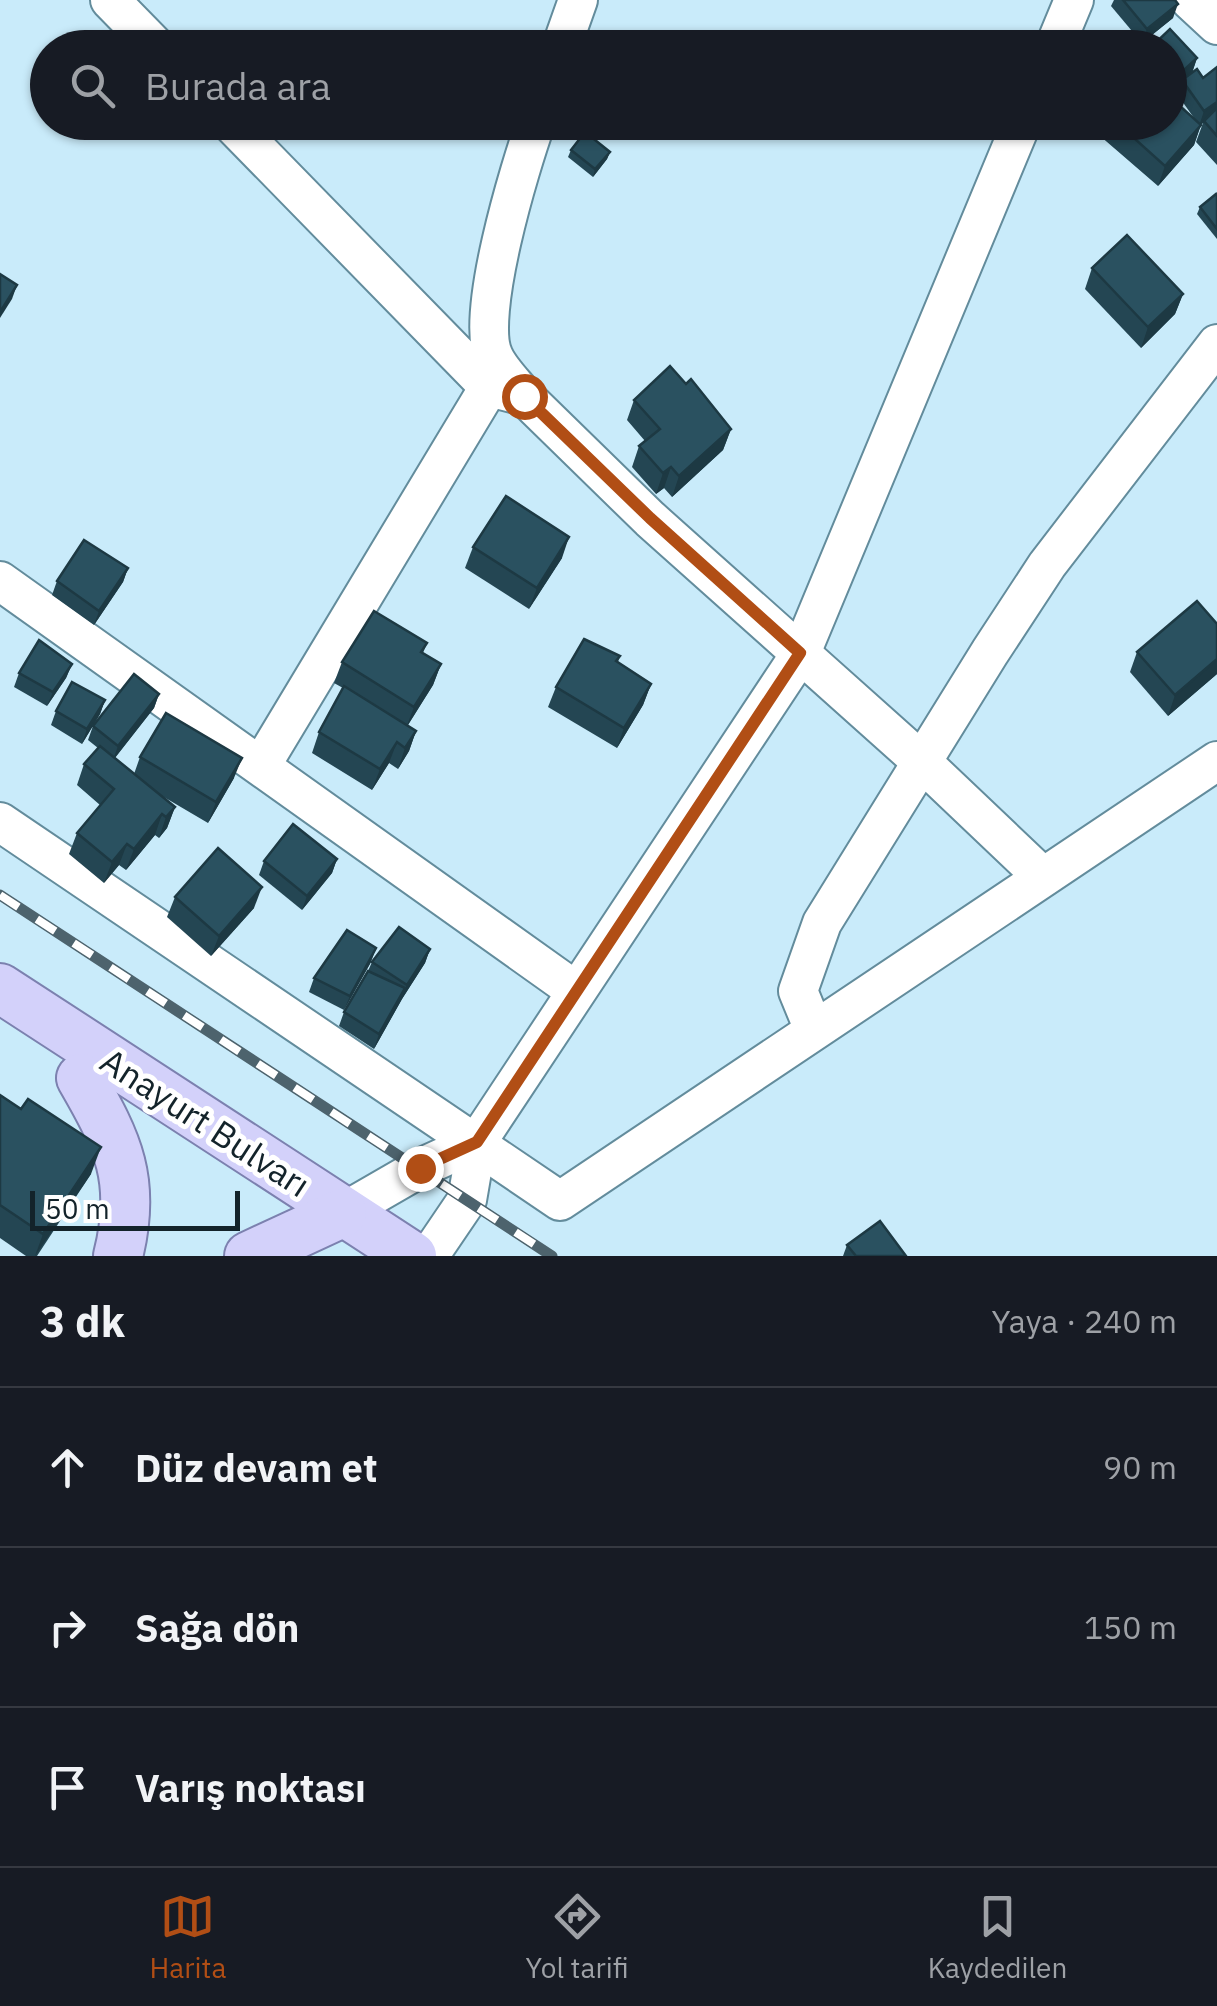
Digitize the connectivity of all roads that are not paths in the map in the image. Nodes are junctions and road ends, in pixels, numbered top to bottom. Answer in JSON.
{"nodes":[{"id":1,"x":110,"y":0,"type":"edge"},
{"id":2,"x":578,"y":0,"type":"edge"},
{"id":3,"x":1074,"y":0,"type":"edge"},
{"id":4,"x":1190,"y":0,"type":"edge"},
{"id":5,"x":1217,"y":25,"type":"edge"},
{"id":6,"x":139,"y":30,"type":"edge"},
{"id":7,"x":567,"y":30,"type":"edge"},
{"id":8,"x":1062,"y":30,"type":"edge"},
{"id":9,"x":248,"y":140,"type":"edge"},
{"id":10,"x":531,"y":140,"type":"edge"},
{"id":11,"x":1014,"y":140,"type":"edge"},
{"id":12,"x":1217,"y":344,"type":"edge"},
{"id":13,"x":507,"y":392,"type":"junction"},
{"id":14,"x":0,"y":580,"type":"edge"},
{"id":15,"x":800,"y":653,"type":"junction"},
{"id":16,"x":1217,"y":761,"type":"edge"},
{"id":17,"x":923,"y":763,"type":"junction"},
{"id":18,"x":262,"y":764,"type":"junction"},
{"id":19,"x":0,"y":822,"type":"edge"},
{"id":20,"x":1043,"y":878,"type":"junction"},
{"id":21,"x":0,"y":988,"type":"edge"},
{"id":22,"x":576,"y":991,"type":"junction"},
{"id":23,"x":0,"y":1026,"type":"edge"},
{"id":24,"x":814,"y":1030,"type":"junction"},
{"id":25,"x":80,"y":1078,"type":"junction"},
{"id":26,"x":477,"y":1142,"type":"junction"},
{"id":27,"x":337,"y":1232,"type":"edge"},
{"id":28,"x":118,"y":1256,"type":"edge"},
{"id":29,"x":249,"y":1256,"type":"edge"},
{"id":30,"x":412,"y":1256,"type":"edge"},
{"id":31,"x":429,"y":1256,"type":"edge"}],
"edges":[{"from":1,"to":6,"type":"street"},
{"from":2,"to":7,"type":"street"},
{"from":3,"to":8,"type":"street"},
{"from":4,"to":5,"type":"street"},
{"from":9,"to":13,"type":"street"},
{"from":10,"to":13,"type":"street"},
{"from":11,"to":15,"type":"street"},
{"from":12,"to":17,"type":"street"},
{"from":13,"to":15,"type":"street"},
{"from":13,"to":18,"type":"street"},
{"from":14,"to":18,"type":"street"},
{"from":15,"to":17,"type":"street"},
{"from":15,"to":22,"type":"street"},
{"from":16,"to":20,"type":"street"},
{"from":17,"to":20,"type":"street"},
{"from":17,"to":24,"type":"street"},
{"from":18,"to":22,"type":"street"},
{"from":19,"to":26,"type":"street"},
{"from":20,"to":24,"type":"street"},
{"from":21,"to":27,"type":"main road","name":"Anayurt Bulvarı"},
{"from":22,"to":26,"type":"street"},
{"from":23,"to":25,"type":"main road","name":"Anayurt Bulvarı"},
{"from":24,"to":26,"type":"street"},
{"from":25,"to":27,"type":"main road","name":"Anayurt Bulvarı"},
{"from":25,"to":28,"type":"main road"},
{"from":26,"to":27,"type":"street"},
{"from":26,"to":31,"type":"street"},
{"from":27,"to":29,"type":"main road"},
{"from":27,"to":30,"type":"main road","name":"Anayurt Bulvarı"}]}
